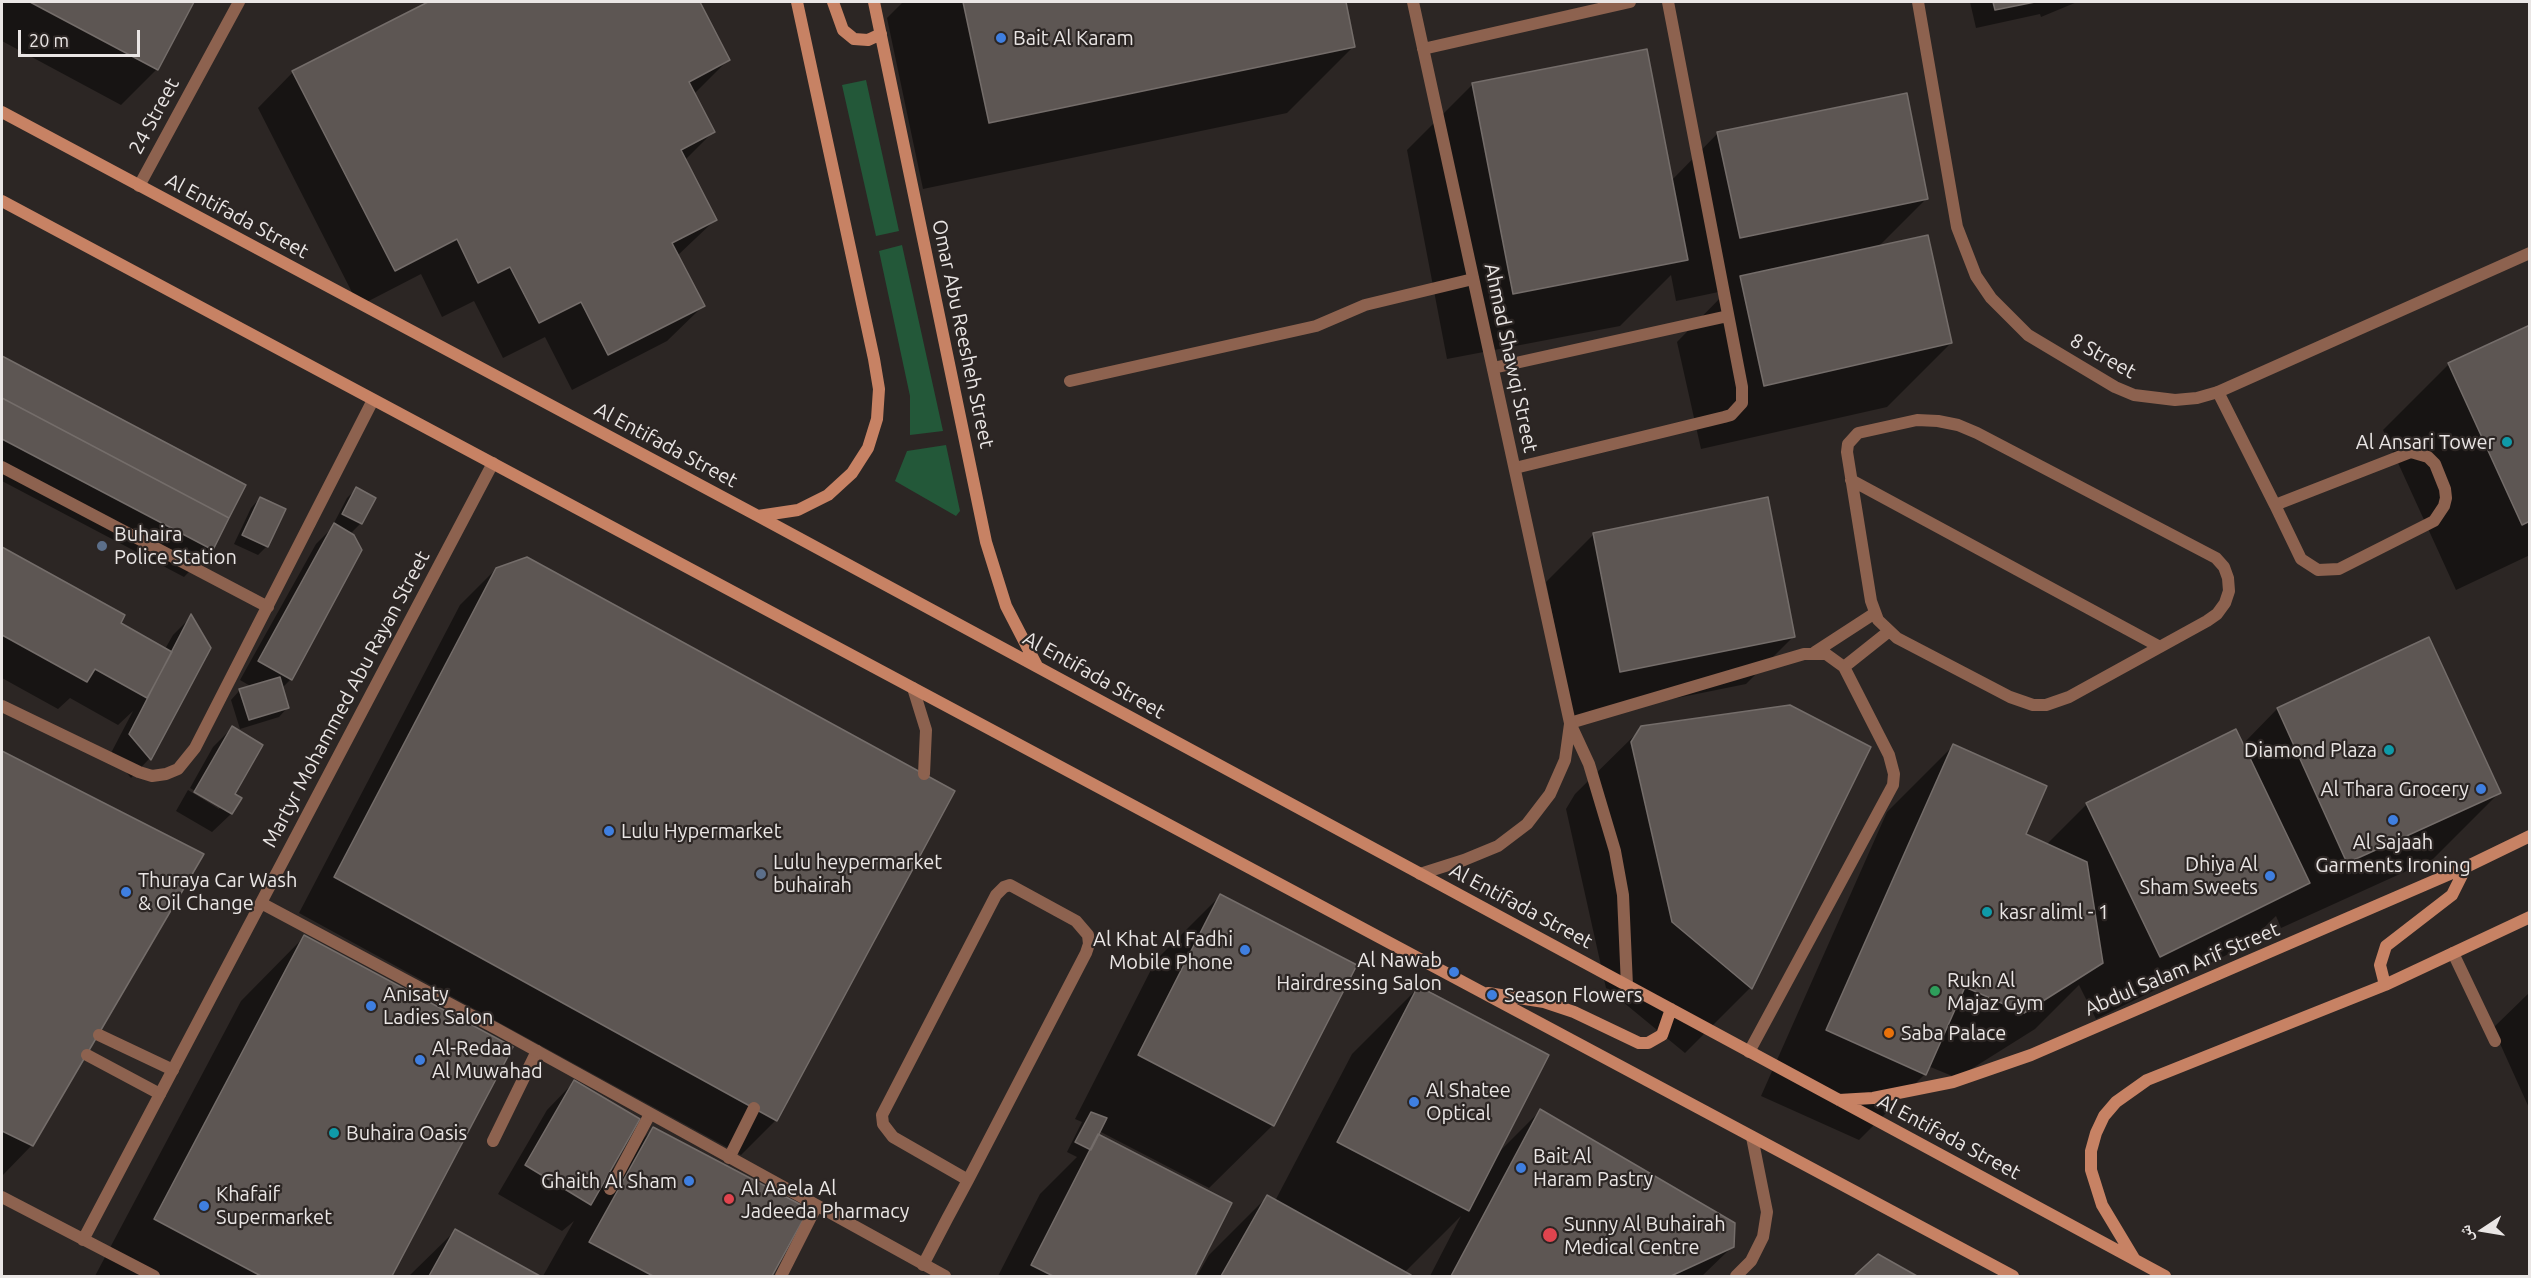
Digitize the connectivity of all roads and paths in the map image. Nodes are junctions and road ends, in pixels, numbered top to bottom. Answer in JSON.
{"nodes":[{"id":1,"x":238,"y":2,"type":"edge"},
{"id":2,"x":797,"y":2,"type":"edge"},
{"id":3,"x":833,"y":2,"type":"edge"},
{"id":4,"x":874,"y":2,"type":"edge"},
{"id":5,"x":1413,"y":2,"type":"edge"},
{"id":6,"x":1630,"y":2,"type":"edge"},
{"id":7,"x":1668,"y":2,"type":"edge"},
{"id":8,"x":1918,"y":2,"type":"edge"},
{"id":9,"x":881,"y":34,"type":"junction"},
{"id":10,"x":1423,"y":49,"type":"junction"},
{"id":11,"x":2,"y":112,"type":"edge"},
{"id":12,"x":139,"y":186,"type":"junction"},
{"id":13,"x":2,"y":201,"type":"edge"},
{"id":14,"x":2529,"y":254,"type":"edge"},
{"id":15,"x":1473,"y":279,"type":"junction"},
{"id":16,"x":1728,"y":316,"type":"junction"},
{"id":17,"x":1493,"y":368,"type":"junction"},
{"id":18,"x":1070,"y":381,"type":"dead end"},
{"id":19,"x":2218,"y":392,"type":"junction"},
{"id":20,"x":373,"y":400,"type":"junction"},
{"id":21,"x":493,"y":463,"type":"junction"},
{"id":22,"x":2,"y":467,"type":"edge"},
{"id":23,"x":1515,"y":468,"type":"junction"},
{"id":24,"x":1851,"y":480,"type":"junction"},
{"id":25,"x":2275,"y":505,"type":"junction"},
{"id":26,"x":758,"y":516,"type":"junction"},
{"id":27,"x":268,"y":607,"type":"junction"},
{"id":28,"x":1875,"y":613,"type":"junction"},
{"id":29,"x":1888,"y":632,"type":"junction"},
{"id":30,"x":2160,"y":647,"type":"junction"},
{"id":31,"x":1815,"y":652,"type":"junction"},
{"id":32,"x":1038,"y":667,"type":"junction"},
{"id":33,"x":1844,"y":667,"type":"junction"},
{"id":34,"x":913,"y":688,"type":"junction"},
{"id":35,"x":2,"y":706,"type":"edge"},
{"id":36,"x":1570,"y":723,"type":"junction"},
{"id":37,"x":924,"y":774,"type":"dead end"},
{"id":38,"x":2529,"y":836,"type":"edge"},
{"id":39,"x":2466,"y":867,"type":"junction"},
{"id":40,"x":1420,"y":874,"type":"junction"},
{"id":41,"x":261,"y":903,"type":"junction"},
{"id":42,"x":2529,"y":917,"type":"edge"},
{"id":43,"x":2453,"y":953,"type":"junction"},
{"id":44,"x":2385,"y":985,"type":"junction"},
{"id":45,"x":1627,"y":986,"type":"junction"},
{"id":46,"x":1481,"y":992,"type":"junction"},
{"id":47,"x":1671,"y":1009,"type":"junction"},
{"id":48,"x":99,"y":1035,"type":"dead end"},
{"id":49,"x":2495,"y":1041,"type":"dead end"},
{"id":50,"x":537,"y":1051,"type":"junction"},
{"id":51,"x":1749,"y":1052,"type":"junction"},
{"id":52,"x":87,"y":1055,"type":"dead end"},
{"id":53,"x":172,"y":1070,"type":"junction"},
{"id":54,"x":160,"y":1094,"type":"junction"},
{"id":55,"x":1839,"y":1100,"type":"junction"},
{"id":56,"x":754,"y":1108,"type":"dead end"},
{"id":57,"x":650,"y":1114,"type":"junction"},
{"id":58,"x":1752,"y":1137,"type":"junction"},
{"id":59,"x":493,"y":1141,"type":"dead end"},
{"id":60,"x":729,"y":1158,"type":"junction"},
{"id":61,"x":968,"y":1180,"type":"junction"},
{"id":62,"x":610,"y":1189,"type":"dead end"},
{"id":63,"x":2,"y":1197,"type":"edge"},
{"id":64,"x":816,"y":1207,"type":"junction"},
{"id":65,"x":83,"y":1240,"type":"junction"},
{"id":66,"x":2136,"y":1261,"type":"junction"},
{"id":67,"x":923,"y":1265,"type":"junction"},
{"id":68,"x":146,"y":1274,"type":"edge"},
{"id":69,"x":781,"y":1276,"type":"edge"},
{"id":70,"x":945,"y":1276,"type":"edge"},
{"id":71,"x":1736,"y":1276,"type":"edge"},
{"id":72,"x":2013,"y":1276,"type":"edge"},
{"id":73,"x":2165,"y":1276,"type":"edge"}],
"edges":[{"from":1,"to":12,"type":"street","name":"24 Street"},
{"from":2,"to":26,"type":"main road"},
{"from":3,"to":9,"type":"main road"},
{"from":4,"to":9,"type":"main road","name":"Omar Abu Reesheh Street"},
{"from":5,"to":10,"type":"street","name":"Ahmad Shawqi Street"},
{"from":6,"to":10,"type":"street"},
{"from":7,"to":16,"type":"street"},
{"from":8,"to":19,"type":"street","name":"8 Street"},
{"from":9,"to":32,"type":"main road","name":"Omar Abu Reesheh Street"},
{"from":10,"to":15,"type":"street","name":"Ahmad Shawqi Street"},
{"from":11,"to":12,"type":"main road","name":"Al Entifada Street"},
{"from":12,"to":26,"type":"main road","name":"Al Entifada Street"},
{"from":13,"to":20,"type":"main road"},
{"from":14,"to":19,"type":"street","name":"8 Street"},
{"from":15,"to":17,"type":"street","name":"Ahmad Shawqi Street"},
{"from":15,"to":18,"type":"street"},
{"from":16,"to":17,"type":"street"},
{"from":16,"to":23,"type":"street"},
{"from":17,"to":23,"type":"street","name":"Ahmad Shawqi Street"},
{"from":19,"to":25,"type":"street"},
{"from":20,"to":21,"type":"main road"},
{"from":20,"to":27,"type":"street"},
{"from":21,"to":34,"type":"main road"},
{"from":21,"to":41,"type":"street","name":"Martyr Mohammed Abu Rayan Street"},
{"from":22,"to":27,"type":"street"},
{"from":23,"to":36,"type":"street","name":"Ahmad Shawqi Street"},
{"from":24,"to":28,"type":"street"},
{"from":24,"to":30,"type":"street"},
{"from":24,"to":30,"type":"street"},
{"from":25,"to":25,"type":"street"},
{"from":26,"to":32,"type":"main road","name":"Al Entifada Street"},
{"from":27,"to":35,"type":"street"},
{"from":28,"to":29,"type":"street"},
{"from":28,"to":31,"type":"street"},
{"from":29,"to":30,"type":"street"},
{"from":29,"to":33,"type":"street"},
{"from":31,"to":33,"type":"street"},
{"from":31,"to":36,"type":"street"},
{"from":32,"to":40,"type":"main road","name":"Al Entifada Street"},
{"from":33,"to":51,"type":"street"},
{"from":34,"to":37,"type":"street"},
{"from":34,"to":46,"type":"main road"},
{"from":36,"to":40,"type":"street","name":"Ahmad Shawqi Street"},
{"from":36,"to":45,"type":"street","name":"Ahmad Shawqi Street"},
{"from":38,"to":39,"type":"main road","name":"Abdul Salam Arif Street"},
{"from":39,"to":44,"type":"main road"},
{"from":39,"to":55,"type":"main road","name":"Abdul Salam Arif Street"},
{"from":40,"to":45,"type":"main road","name":"Al Entifada Street"},
{"from":41,"to":50,"type":"street"},
{"from":41,"to":53,"type":"street","name":"Martyr Mohammed Abu Rayan Street"},
{"from":42,"to":43,"type":"main road"},
{"from":43,"to":44,"type":"main road"},
{"from":43,"to":49,"type":"street"},
{"from":44,"to":66,"type":"main road"},
{"from":45,"to":47,"type":"main road","name":"Al Entifada Street"},
{"from":46,"to":47,"type":"main road"},
{"from":46,"to":58,"type":"main road"},
{"from":47,"to":51,"type":"main road","name":"Al Entifada Street"},
{"from":48,"to":53,"type":"street"},
{"from":50,"to":57,"type":"street"},
{"from":50,"to":59,"type":"street"},
{"from":51,"to":55,"type":"main road","name":"Al Entifada Street"},
{"from":52,"to":54,"type":"street"},
{"from":53,"to":54,"type":"street","name":"Martyr Mohammed Abu Rayan Street"},
{"from":54,"to":65,"type":"street","name":"Martyr Mohammed Abu Rayan Street"},
{"from":55,"to":66,"type":"main road","name":"Al Entifada Street"},
{"from":56,"to":60,"type":"street"},
{"from":57,"to":60,"type":"street"},
{"from":57,"to":62,"type":"street"},
{"from":58,"to":71,"type":"street"},
{"from":58,"to":72,"type":"main road"},
{"from":60,"to":64,"type":"street"},
{"from":61,"to":61,"type":"street"},
{"from":61,"to":67,"type":"street"},
{"from":63,"to":65,"type":"street"},
{"from":64,"to":67,"type":"street"},
{"from":64,"to":69,"type":"street"},
{"from":65,"to":68,"type":"street"},
{"from":66,"to":73,"type":"main road","name":"Al Entifada Street"},
{"from":67,"to":70,"type":"street"}]}
